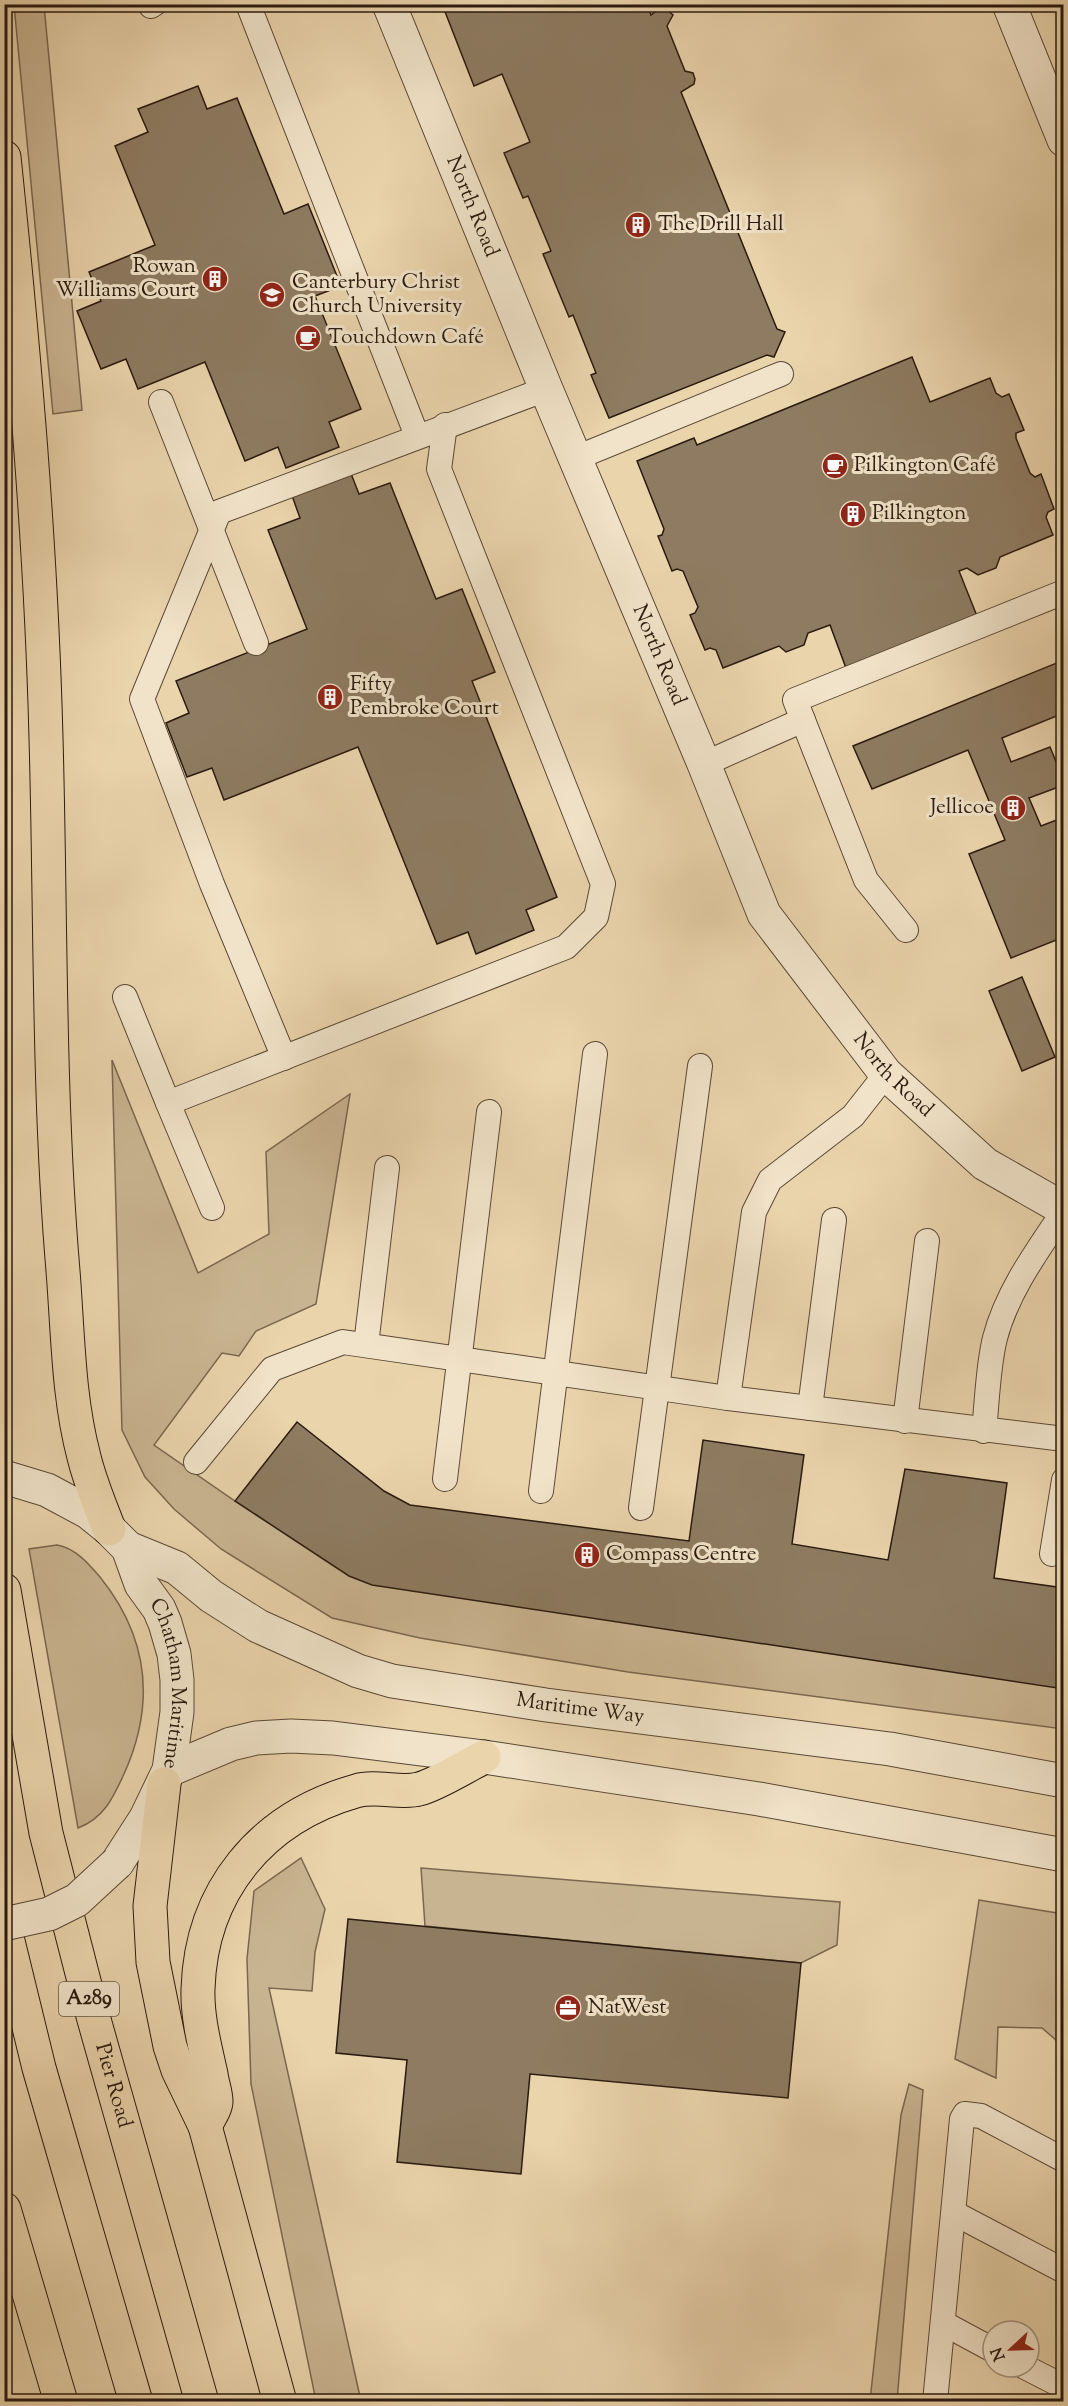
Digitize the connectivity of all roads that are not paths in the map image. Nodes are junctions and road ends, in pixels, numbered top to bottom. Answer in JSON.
{"nodes":[{"id":1,"x":248,"y":4,"type":"edge"},
{"id":2,"x":389,"y":4,"type":"edge"},
{"id":3,"x":1010,"y":4,"type":"edge"},
{"id":4,"x":1064,"y":140,"type":"edge"},
{"id":5,"x":4,"y":157,"type":"edge"},
{"id":6,"x":781,"y":374,"type":"dead end"},
{"id":7,"x":546,"y":389,"type":"junction"},
{"id":8,"x":161,"y":402,"type":"dead end"},
{"id":9,"x":445,"y":425,"type":"junction"},
{"id":10,"x":417,"y":436,"type":"junction"},
{"id":11,"x":576,"y":458,"type":"junction"},
{"id":12,"x":212,"y":531,"type":"junction"},
{"id":13,"x":1064,"y":592,"type":"edge"},
{"id":14,"x":256,"y":643,"type":"dead end"},
{"id":15,"x":803,"y":720,"type":"junction"},
{"id":16,"x":704,"y":764,"type":"junction"},
{"id":17,"x":906,"y":930,"type":"dead end"},
{"id":18,"x":125,"y":997,"type":"dead end"},
{"id":19,"x":595,"y":1054,"type":"dead end"},
{"id":20,"x":284,"y":1058,"type":"junction"},
{"id":21,"x":700,"y":1066,"type":"dead end"},
{"id":22,"x":886,"y":1074,"type":"junction"},
{"id":23,"x":168,"y":1103,"type":"junction"},
{"id":24,"x":489,"y":1112,"type":"dead end"},
{"id":25,"x":387,"y":1168,"type":"dead end"},
{"id":26,"x":212,"y":1209,"type":"dead end"},
{"id":27,"x":1064,"y":1210,"type":"edge"},
{"id":28,"x":834,"y":1220,"type":"dead end"},
{"id":29,"x":927,"y":1241,"type":"dead end"},
{"id":30,"x":366,"y":1345,"type":"junction"},
{"id":31,"x":459,"y":1360,"type":"junction"},
{"id":32,"x":556,"y":1373,"type":"junction"},
{"id":33,"x":657,"y":1388,"type":"junction"},
{"id":34,"x":728,"y":1398,"type":"junction"},
{"id":35,"x":810,"y":1408,"type":"junction"},
{"id":36,"x":905,"y":1421,"type":"junction"},
{"id":37,"x":984,"y":1431,"type":"junction"},
{"id":38,"x":1064,"y":1439,"type":"edge"},
{"id":39,"x":196,"y":1462,"type":"dead end"},
{"id":40,"x":4,"y":1477,"type":"edge"},
{"id":41,"x":445,"y":1479,"type":"dead end"},
{"id":42,"x":1064,"y":1480,"type":"edge"},
{"id":43,"x":541,"y":1491,"type":"dead end"},
{"id":44,"x":641,"y":1508,"type":"dead end"},
{"id":45,"x":118,"y":1538,"type":"junction"},
{"id":46,"x":1052,"y":1554,"type":"dead end"},
{"id":47,"x":4,"y":1590,"type":"edge"},
{"id":48,"x":484,"y":1757,"type":"junction"},
{"id":49,"x":166,"y":1777,"type":"junction"},
{"id":50,"x":1064,"y":1781,"type":"edge"},
{"id":51,"x":1064,"y":1855,"type":"edge"},
{"id":52,"x":4,"y":1924,"type":"edge"},
{"id":53,"x":205,"y":2126,"type":"junction"},
{"id":54,"x":1064,"y":2160,"type":"edge"},
{"id":55,"x":4,"y":2209,"type":"edge"},
{"id":56,"x":954,"y":2213,"type":"junction"},
{"id":57,"x":1064,"y":2271,"type":"edge"},
{"id":58,"x":943,"y":2323,"type":"junction"},
{"id":59,"x":981,"y":2344,"type":"edge"},
{"id":60,"x":1041,"y":2375,"type":"edge"},
{"id":61,"x":1064,"y":2387,"type":"edge"},
{"id":62,"x":61,"y":2402,"type":"edge"},
{"id":63,"x":136,"y":2402,"type":"edge"},
{"id":64,"x":202,"y":2402,"type":"edge"},
{"id":65,"x":280,"y":2402,"type":"edge"},
{"id":66,"x":935,"y":2402,"type":"edge"}],
"edges":[{"from":1,"to":10,"type":"lane"},
{"from":2,"to":7,"type":"street","name":"North Road"},
{"from":3,"to":4,"type":"street"},
{"from":5,"to":45,"type":"main road"},
{"from":6,"to":11,"type":"lane"},
{"from":7,"to":9,"type":"lane"},
{"from":7,"to":11,"type":"street","name":"North Road"},
{"from":8,"to":12,"type":"lane"},
{"from":9,"to":10,"type":"lane"},
{"from":9,"to":20,"type":"lane"},
{"from":10,"to":12,"type":"lane"},
{"from":11,"to":16,"type":"street","name":"North Road"},
{"from":12,"to":14,"type":"lane"},
{"from":12,"to":20,"type":"lane"},
{"from":13,"to":15,"type":"lane"},
{"from":15,"to":16,"type":"lane"},
{"from":15,"to":17,"type":"lane"},
{"from":16,"to":22,"type":"street","name":"North Road"},
{"from":18,"to":23,"type":"lane"},
{"from":19,"to":32,"type":"lane"},
{"from":20,"to":23,"type":"lane"},
{"from":21,"to":33,"type":"lane"},
{"from":22,"to":27,"type":"street","name":"North Road"},
{"from":22,"to":34,"type":"lane"},
{"from":23,"to":26,"type":"lane"},
{"from":24,"to":31,"type":"lane"},
{"from":25,"to":30,"type":"lane"},
{"from":27,"to":37,"type":"lane"},
{"from":28,"to":35,"type":"lane"},
{"from":29,"to":36,"type":"lane"},
{"from":30,"to":31,"type":"lane"},
{"from":30,"to":39,"type":"lane"},
{"from":31,"to":32,"type":"lane"},
{"from":31,"to":41,"type":"lane"},
{"from":32,"to":33,"type":"lane"},
{"from":32,"to":43,"type":"lane"},
{"from":33,"to":34,"type":"lane"},
{"from":33,"to":44,"type":"lane"},
{"from":34,"to":35,"type":"lane"},
{"from":35,"to":36,"type":"lane"},
{"from":36,"to":37,"type":"lane"},
{"from":37,"to":38,"type":"lane"},
{"from":40,"to":45,"type":"street"},
{"from":42,"to":46,"type":"lane"},
{"from":45,"to":49,"type":"street","name":"Chatham Maritime"},
{"from":45,"to":50,"type":"street","name":"Maritime Way"},
{"from":47,"to":64,"type":"main road","name":"Pier Road","number":"A289"},
{"from":48,"to":49,"type":"street"},
{"from":48,"to":51,"type":"street"},
{"from":48,"to":53,"type":"main road"},
{"from":49,"to":52,"type":"street","name":"Chatham Maritime","bridge":true},
{"from":49,"to":53,"type":"main road"},
{"from":52,"to":63,"type":"main road"},
{"from":53,"to":65,"type":"main road"},
{"from":54,"to":56,"type":"lane"},
{"from":55,"to":62,"type":"main road"},
{"from":56,"to":57,"type":"lane"},
{"from":56,"to":58,"type":"lane"},
{"from":58,"to":59,"type":"lane"},
{"from":58,"to":66,"type":"lane"},
{"from":60,"to":61,"type":"lane"}]}
